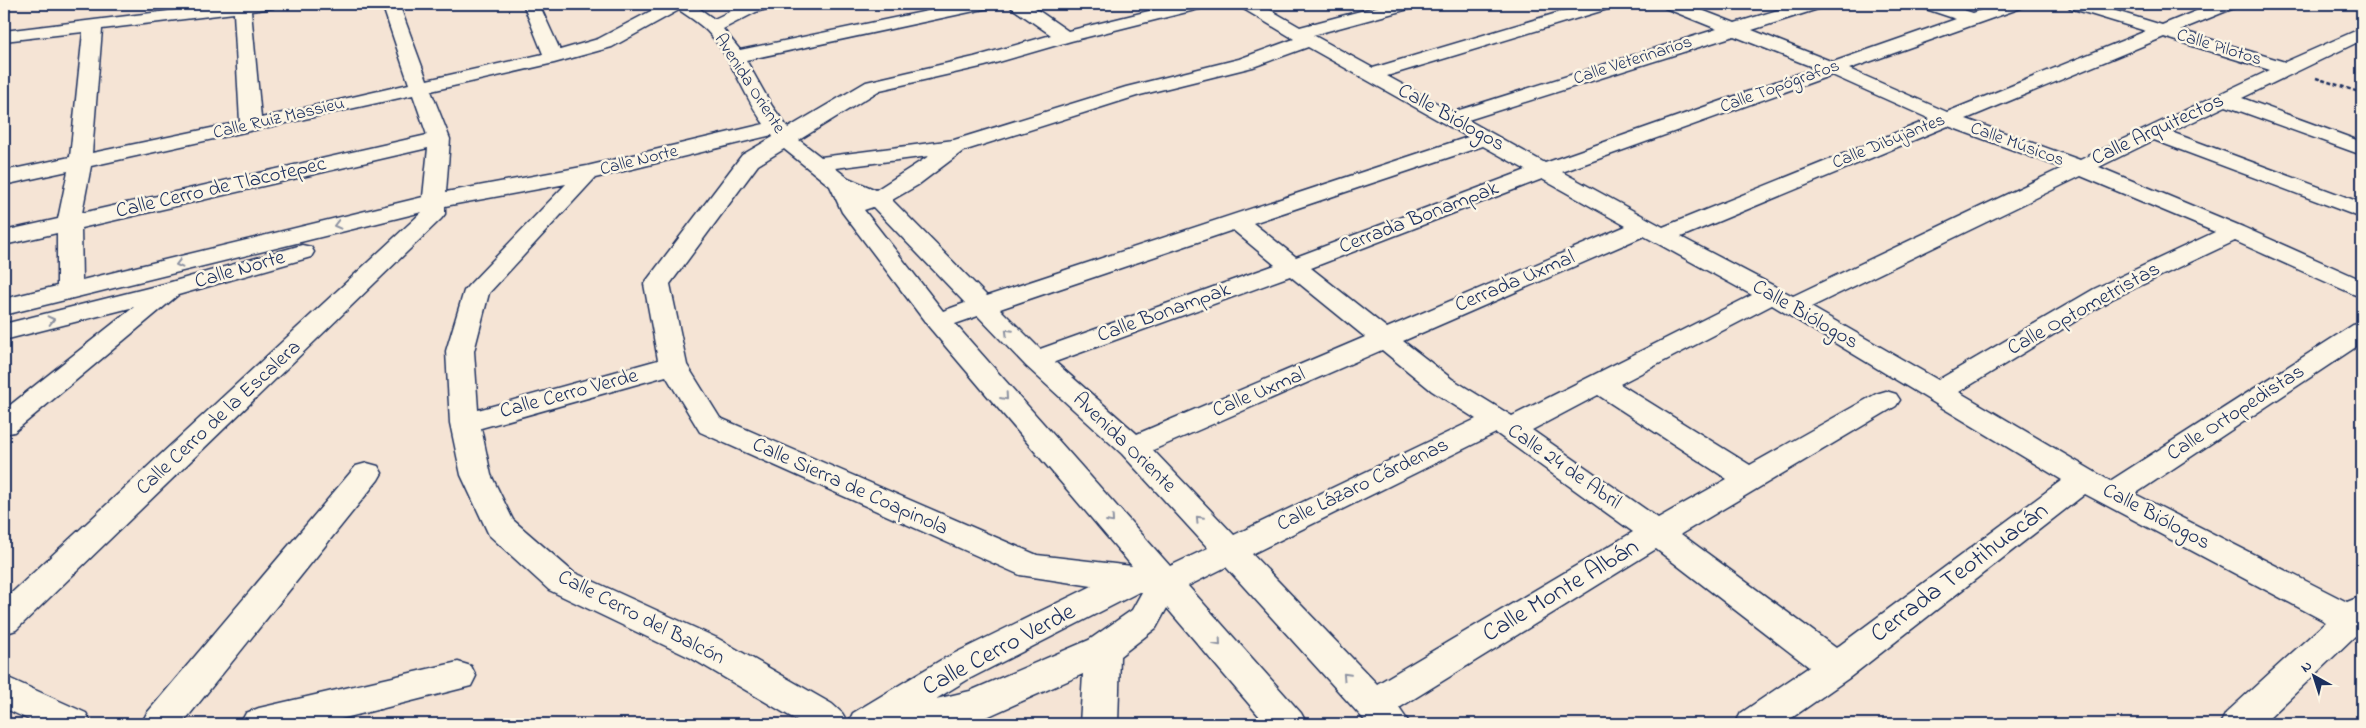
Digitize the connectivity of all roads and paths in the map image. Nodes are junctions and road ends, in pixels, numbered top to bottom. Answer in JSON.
{"nodes":[{"id":1,"x":267,"y":4,"type":"edge"},
{"id":2,"x":390,"y":4,"type":"edge"},
{"id":3,"x":531,"y":4,"type":"edge"},
{"id":4,"x":676,"y":4,"type":"edge"},
{"id":5,"x":682,"y":4,"type":"edge"},
{"id":6,"x":764,"y":4,"type":"edge"},
{"id":7,"x":984,"y":4,"type":"edge"},
{"id":8,"x":1018,"y":4,"type":"edge"},
{"id":9,"x":1197,"y":4,"type":"edge"},
{"id":10,"x":1248,"y":4,"type":"edge"},
{"id":11,"x":1406,"y":4,"type":"edge"},
{"id":12,"x":1605,"y":4,"type":"edge"},
{"id":13,"x":1671,"y":4,"type":"edge"},
{"id":14,"x":1815,"y":4,"type":"edge"},
{"id":15,"x":1929,"y":4,"type":"edge"},
{"id":16,"x":2015,"y":4,"type":"edge"},
{"id":17,"x":2076,"y":4,"type":"edge"},
{"id":18,"x":2228,"y":4,"type":"edge"},
{"id":19,"x":242,"y":7,"type":"junction"},
{"id":20,"x":1967,"y":12,"type":"edge"},
{"id":21,"x":93,"y":26,"type":"junction"},
{"id":22,"x":713,"y":26,"type":"junction"},
{"id":23,"x":1734,"y":28,"type":"junction"},
{"id":24,"x":2162,"y":31,"type":"junction"},
{"id":25,"x":2362,"y":33,"type":"edge"},
{"id":26,"x":4,"y":36,"type":"edge"},
{"id":27,"x":1065,"y":37,"type":"junction"},
{"id":28,"x":1304,"y":37,"type":"junction"},
{"id":29,"x":554,"y":57,"type":"junction"},
{"id":30,"x":735,"y":57,"type":"junction"},
{"id":31,"x":1831,"y":68,"type":"junction"},
{"id":32,"x":2287,"y":68,"type":"junction"},
{"id":33,"x":1372,"y":74,"type":"junction"},
{"id":34,"x":419,"y":88,"type":"junction"},
{"id":35,"x":2362,"y":93,"type":"edge"},
{"id":36,"x":2226,"y":99,"type":"junction"},
{"id":37,"x":1451,"y":119,"type":"junction"},
{"id":38,"x":1947,"y":119,"type":"junction"},
{"id":39,"x":251,"y":126,"type":"junction"},
{"id":40,"x":780,"y":133,"type":"junction"},
{"id":41,"x":2154,"y":133,"type":"junction"},
{"id":42,"x":1485,"y":138,"type":"junction"},
{"id":43,"x":439,"y":139,"type":"junction"},
{"id":44,"x":957,"y":146,"type":"junction"},
{"id":45,"x":2362,"y":149,"type":"edge"},
{"id":46,"x":81,"y":161,"type":"junction"},
{"id":47,"x":815,"y":164,"type":"junction"},
{"id":48,"x":2079,"y":167,"type":"junction"},
{"id":49,"x":1545,"y":170,"type":"junction"},
{"id":50,"x":587,"y":173,"type":"junction"},
{"id":51,"x":4,"y":178,"type":"edge"},
{"id":52,"x":840,"y":183,"type":"junction"},
{"id":53,"x":878,"y":199,"type":"junction"},
{"id":54,"x":850,"y":207,"type":"junction"},
{"id":55,"x":434,"y":208,"type":"junction"},
{"id":56,"x":2362,"y":211,"type":"edge"},
{"id":57,"x":1236,"y":221,"type":"junction"},
{"id":58,"x":69,"y":222,"type":"junction"},
{"id":59,"x":1653,"y":232,"type":"junction"},
{"id":60,"x":2235,"y":232,"type":"junction"},
{"id":61,"x":4,"y":238,"type":"edge"},
{"id":62,"x":1292,"y":267,"type":"junction"},
{"id":63,"x":173,"y":289,"type":"junction"},
{"id":64,"x":2362,"y":289,"type":"edge"},
{"id":65,"x":70,"y":290,"type":"junction"},
{"id":66,"x":1782,"y":300,"type":"junction"},
{"id":67,"x":4,"y":307,"type":"edge"},
{"id":68,"x":984,"y":307,"type":"junction"},
{"id":69,"x":938,"y":321,"type":"junction"},
{"id":70,"x":2362,"y":331,"type":"edge"},
{"id":71,"x":4,"y":332,"type":"edge"},
{"id":72,"x":1385,"y":338,"type":"junction"},
{"id":73,"x":1036,"y":360,"type":"junction"},
{"id":74,"x":673,"y":365,"type":"junction"},
{"id":75,"x":1599,"y":383,"type":"junction"},
{"id":76,"x":1937,"y":393,"type":"junction"},
{"id":77,"x":1886,"y":400,"type":"dead end"},
{"id":78,"x":465,"y":423,"type":"junction"},
{"id":79,"x":4,"y":425,"type":"edge"},
{"id":80,"x":1504,"y":425,"type":"junction"},
{"id":81,"x":1133,"y":447,"type":"junction"},
{"id":82,"x":367,"y":473,"type":"dead end"},
{"id":83,"x":1750,"y":479,"type":"junction"},
{"id":84,"x":2097,"y":487,"type":"junction"},
{"id":85,"x":1657,"y":533,"type":"junction"},
{"id":86,"x":1228,"y":550,"type":"junction"},
{"id":87,"x":1149,"y":581,"type":"junction"},
{"id":88,"x":2359,"y":618,"type":"edge"},
{"id":89,"x":4,"y":621,"type":"edge"},
{"id":90,"x":1102,"y":650,"type":"junction"},
{"id":91,"x":1836,"y":668,"type":"junction"},
{"id":92,"x":458,"y":676,"type":"dead end"},
{"id":93,"x":4,"y":691,"type":"edge"},
{"id":94,"x":1382,"y":714,"type":"edge"},
{"id":95,"x":72,"y":724,"type":"edge"},
{"id":96,"x":160,"y":724,"type":"edge"},
{"id":97,"x":259,"y":724,"type":"edge"},
{"id":98,"x":829,"y":724,"type":"edge"},
{"id":99,"x":866,"y":724,"type":"edge"},
{"id":100,"x":898,"y":724,"type":"edge"},
{"id":101,"x":1098,"y":724,"type":"edge"},
{"id":102,"x":1288,"y":724,"type":"edge"},
{"id":103,"x":1754,"y":724,"type":"edge"},
{"id":104,"x":2239,"y":724,"type":"edge"}],
"edges":[{"from":1,"to":19,"type":"street"},
{"from":2,"to":34,"type":"street"},
{"from":3,"to":29,"type":"street"},
{"from":4,"to":29,"type":"street","name":"Calle Ruiz Massieu"},
{"from":5,"to":22,"type":"street","name":"Avenida Oriente"},
{"from":6,"to":22,"type":"street"},
{"from":7,"to":30,"type":"street"},
{"from":8,"to":27,"type":"street"},
{"from":9,"to":27,"type":"street","name":"Calle Sierra de Coapinola"},
{"from":10,"to":28,"type":"street","name":"Calle Biólogos"},
{"from":11,"to":28,"type":"street"},
{"from":12,"to":33,"type":"street"},
{"from":13,"to":23,"type":"street","name":"Calle Músicos"},
{"from":14,"to":23,"type":"street","name":"Calle Veterinarios"},
{"from":15,"to":20,"type":"street"},
{"from":16,"to":20,"type":"street","name":"Calle Topógrafos"},
{"from":17,"to":24,"type":"street","name":"Calle Pilotos"},
{"from":18,"to":24,"type":"street","name":"Calle Dibujantes"},
{"from":19,"to":21,"type":"street"},
{"from":19,"to":39,"type":"street"},
{"from":20,"to":31,"type":"street","name":"Calle Topógrafos"},
{"from":21,"to":26,"type":"street"},
{"from":21,"to":46,"type":"street"},
{"from":22,"to":30,"type":"street","name":"Avenida Oriente"},
{"from":23,"to":31,"type":"street","name":"Calle Músicos"},
{"from":23,"to":37,"type":"street","name":"Calle Veterinarios"},
{"from":24,"to":32,"type":"street","name":"Calle Pilotos"},
{"from":24,"to":38,"type":"street","name":"Calle Dibujantes"},
{"from":25,"to":32,"type":"street","name":"Calle Arquitectos"},
{"from":27,"to":40,"type":"street","name":"Calle Sierra de Coapinola"},
{"from":28,"to":33,"type":"street","name":"Calle Biólogos"},
{"from":28,"to":44,"type":"street"},
{"from":29,"to":34,"type":"street","name":"Calle Ruiz Massieu"},
{"from":30,"to":40,"type":"street","name":"Avenida Oriente"},
{"from":31,"to":38,"type":"street","name":"Calle Músicos"},
{"from":31,"to":49,"type":"street","name":"Calle Topógrafos"},
{"from":32,"to":35,"type":"path","name":"Calle Pilotos"},
{"from":32,"to":36,"type":"street","name":"Calle Arquitectos"},
{"from":33,"to":37,"type":"street","name":"Calle Biólogos"},
{"from":34,"to":39,"type":"street","name":"Calle Ruiz Massieu"},
{"from":34,"to":43,"type":"street"},
{"from":36,"to":41,"type":"street","name":"Calle Arquitectos"},
{"from":36,"to":45,"type":"street"},
{"from":37,"to":42,"type":"street","name":"Calle Biólogos"},
{"from":38,"to":48,"type":"street","name":"Calle Músicos"},
{"from":38,"to":59,"type":"street","name":"Calle Dibujantes"},
{"from":39,"to":46,"type":"street","name":"Calle Ruiz Massieu"},
{"from":40,"to":47,"type":"street","name":"Avenida Oriente"},
{"from":40,"to":50,"type":"street","name":"Calle Norte"},
{"from":40,"to":74,"type":"street","name":"Calle Sierra de Coapinola"},
{"from":41,"to":48,"type":"street","name":"Calle Arquitectos"},
{"from":41,"to":56,"type":"street"},
{"from":42,"to":49,"type":"street","name":"Calle Biólogos"},
{"from":42,"to":57,"type":"street"},
{"from":43,"to":55,"type":"street"},
{"from":43,"to":58,"type":"street","name":"Calle Cerro de Tlacotepec"},
{"from":44,"to":47,"type":"street"},
{"from":44,"to":53,"type":"street"},
{"from":46,"to":51,"type":"street","name":"Calle Ruiz Massieu"},
{"from":46,"to":58,"type":"street"},
{"from":47,"to":52,"type":"street","name":"Avenida Oriente"},
{"from":48,"to":60,"type":"street","name":"Calle Músicos"},
{"from":48,"to":66,"type":"street","name":"Calle Arquitectos"},
{"from":49,"to":59,"type":"street","name":"Calle Biólogos"},
{"from":49,"to":62,"type":"street","name":"Cerrada Bonampak"},
{"from":50,"to":55,"type":"street","name":"Calle Norte"},
{"from":50,"to":78,"type":"street","name":"Calle Cerro del Balcón"},
{"from":52,"to":53,"type":"street","name":"Avenida Oriente"},
{"from":52,"to":54,"type":"street"},
{"from":53,"to":54,"type":"street"},
{"from":53,"to":68,"type":"street","name":"Avenida Oriente"},
{"from":54,"to":69,"type":"street"},
{"from":55,"to":63,"type":"street","name":"Calle Norte"},
{"from":55,"to":65,"type":"street","name":"Calle Norte","one_way":true},
{"from":55,"to":89,"type":"street","name":"Calle Cerro de la Escalera"},
{"from":57,"to":62,"type":"street","name":"Calle 24 de Abril"},
{"from":57,"to":68,"type":"street"},
{"from":58,"to":61,"type":"street","name":"Calle Cerro de Tlacotepec"},
{"from":58,"to":65,"type":"street"},
{"from":59,"to":66,"type":"street","name":"Calle Biólogos"},
{"from":59,"to":72,"type":"street","name":"Cerrada Uxmal"},
{"from":60,"to":64,"type":"street","name":"Calle Músicos"},
{"from":60,"to":76,"type":"street","name":"Calle Optometristas"},
{"from":62,"to":72,"type":"street","name":"Calle 24 de Abril"},
{"from":62,"to":73,"type":"street","name":"Calle Bonampak"},
{"from":71,"to":63,"type":"street","name":"Calle Norte","one_way":true},
{"from":63,"to":79,"type":"street"},
{"from":65,"to":67,"type":"street","name":"Calle Norte"},
{"from":66,"to":75,"type":"street","name":"Calle Arquitectos"},
{"from":66,"to":76,"type":"street","name":"Calle Biólogos"},
{"from":68,"to":69,"type":"street"},
{"from":73,"to":68,"type":"street","name":"Avenida Oriente","one_way":true},
{"from":69,"to":87,"type":"street","one_way":true},
{"from":70,"to":84,"type":"street","name":"Calle Ortopedistas"},
{"from":72,"to":80,"type":"street","name":"Calle 24 de Abril"},
{"from":72,"to":81,"type":"street","name":"Calle Uxmal"},
{"from":73,"to":81,"type":"street","name":"Avenida Oriente"},
{"from":74,"to":78,"type":"street","name":"Calle Cerro Verde"},
{"from":74,"to":87,"type":"street","name":"Calle Sierra de Coapinola"},
{"from":75,"to":80,"type":"street","name":"Calle Lázaro Cárdenas"},
{"from":75,"to":83,"type":"street"},
{"from":76,"to":84,"type":"street","name":"Calle Biólogos"},
{"from":77,"to":83,"type":"street","name":"Calle Monte Albán"},
{"from":78,"to":98,"type":"street","name":"Calle Cerro del Balcón"},
{"from":80,"to":85,"type":"street","name":"Calle 24 de Abril"},
{"from":80,"to":86,"type":"street","name":"Calle Lázaro Cárdenas"},
{"from":86,"to":81,"type":"street","name":"Avenida Oriente","one_way":true},
{"from":82,"to":96,"type":"street"},
{"from":83,"to":85,"type":"street","name":"Calle Monte Albán"},
{"from":84,"to":88,"type":"street","name":"Calle Biólogos"},
{"from":84,"to":91,"type":"street","name":"Cerrada Teotihuacán"},
{"from":85,"to":91,"type":"street","name":"Calle 24 de Abril"},
{"from":85,"to":94,"type":"street","name":"Calle Monte Albán"},
{"from":86,"to":87,"type":"street","name":"Calle Lázaro Cárdenas"},
{"from":94,"to":86,"type":"street","name":"Avenida Oriente","one_way":true},
{"from":87,"to":90,"type":"street"},
{"from":87,"to":99,"type":"street","name":"Calle Cerro Verde"},
{"from":87,"to":102,"type":"street","one_way":true},
{"from":88,"to":104,"type":"street"},
{"from":90,"to":100,"type":"street"},
{"from":90,"to":101,"type":"street"},
{"from":91,"to":103,"type":"street","name":"Cerrada Teotihuacán"},
{"from":92,"to":97,"type":"street"},
{"from":93,"to":95,"type":"street"}]}
